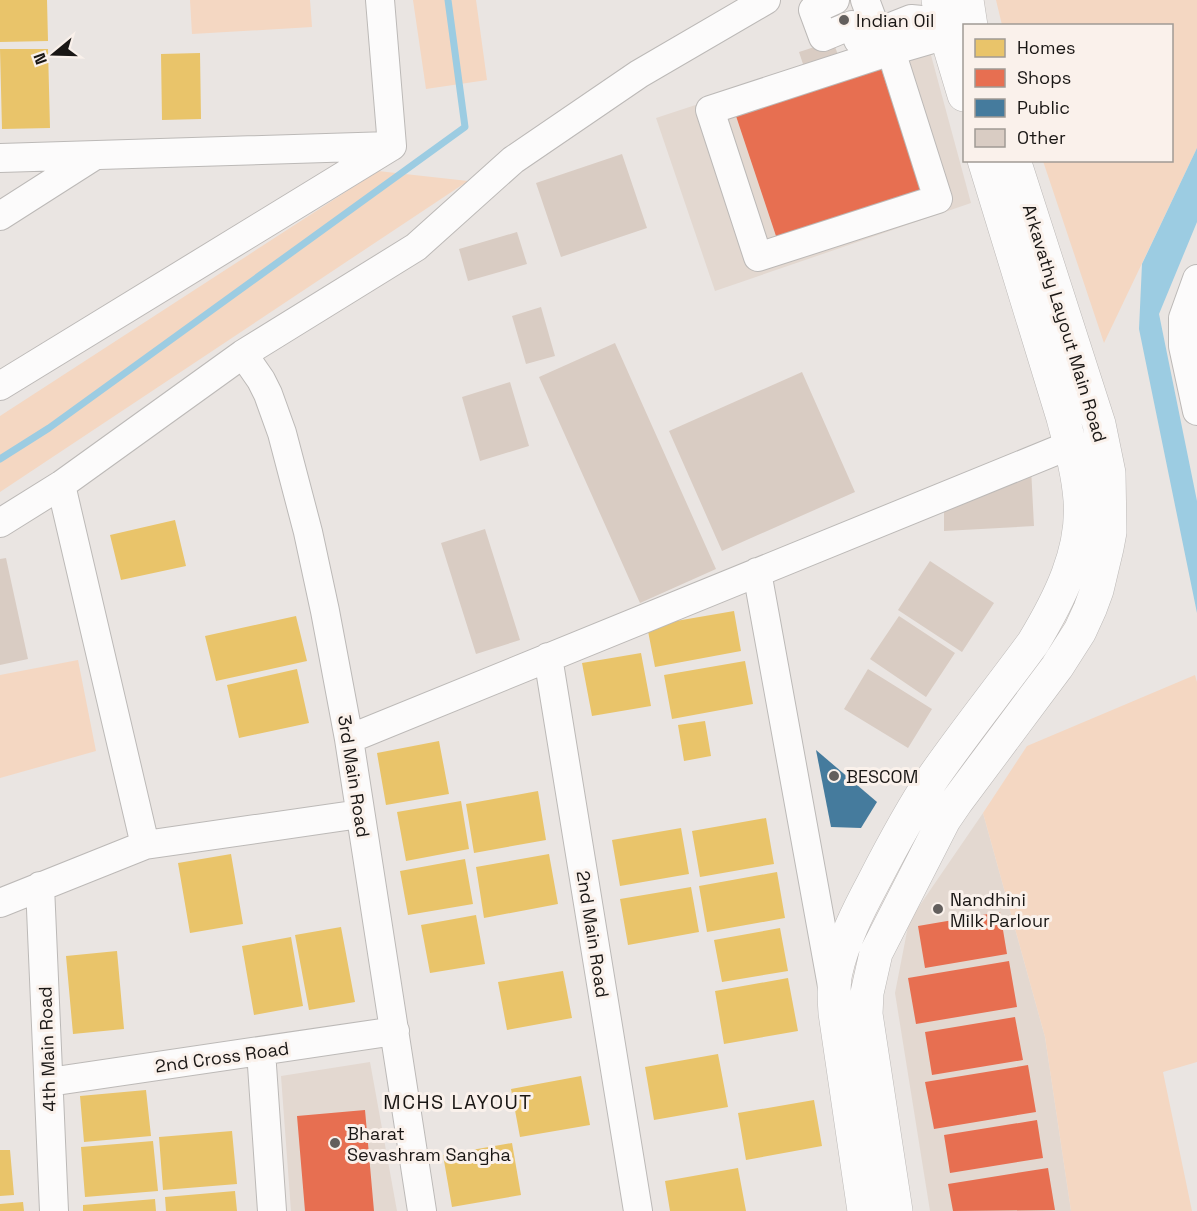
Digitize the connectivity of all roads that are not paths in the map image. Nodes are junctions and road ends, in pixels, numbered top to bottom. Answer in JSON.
{"nodes":[{"id":1,"x":380,"y":0,"type":"edge"},
{"id":2,"x":766,"y":0,"type":"edge"},
{"id":3,"x":835,"y":0,"type":"edge"},
{"id":4,"x":866,"y":0,"type":"edge"},
{"id":5,"x":967,"y":0,"type":"edge"},
{"id":6,"x":950,"y":21,"type":"edge"},
{"id":7,"x":865,"y":27,"type":"edge"},
{"id":8,"x":963,"y":90,"type":"edge"},
{"id":9,"x":392,"y":146,"type":"junction"},
{"id":10,"x":96,"y":155,"type":"junction"},
{"id":11,"x":0,"y":158,"type":"edge"},
{"id":12,"x":985,"y":162,"type":"edge"},
{"id":13,"x":1015,"y":162,"type":"edge"},
{"id":14,"x":0,"y":216,"type":"edge"},
{"id":15,"x":1197,"y":279,"type":"edge"},
{"id":16,"x":1190,"y":344,"type":"edge"},
{"id":17,"x":243,"y":354,"type":"junction"},
{"id":18,"x":0,"y":386,"type":"edge"},
{"id":19,"x":1197,"y":411,"type":"edge"},
{"id":20,"x":1070,"y":445,"type":"junction"},
{"id":21,"x":61,"y":485,"type":"junction"},
{"id":22,"x":0,"y":523,"type":"edge"},
{"id":23,"x":756,"y":572,"type":"junction"},
{"id":24,"x":548,"y":657,"type":"junction"},
{"id":25,"x":349,"y":739,"type":"junction"},
{"id":26,"x":360,"y":814,"type":"junction"},
{"id":27,"x":145,"y":844,"type":"junction"},
{"id":28,"x":40,"y":886,"type":"junction"},
{"id":29,"x":0,"y":903,"type":"edge"},
{"id":30,"x":834,"y":997,"type":"junction"},
{"id":31,"x":395,"y":1031,"type":"junction"},
{"id":32,"x":261,"y":1051,"type":"junction"},
{"id":33,"x":49,"y":1082,"type":"junction"},
{"id":34,"x":54,"y":1211,"type":"edge"},
{"id":35,"x":272,"y":1211,"type":"edge"},
{"id":36,"x":422,"y":1211,"type":"edge"},
{"id":37,"x":638,"y":1211,"type":"edge"},
{"id":38,"x":864,"y":1211,"type":"edge"},
{"id":39,"x":896,"y":1211,"type":"edge"}],
"edges":[{"from":1,"to":9,"type":"street"},
{"from":2,"to":17,"type":"street"},
{"from":3,"to":7,"type":"street"},
{"from":4,"to":7,"type":"street"},
{"from":5,"to":6,"type":"main road"},
{"from":6,"to":7,"type":"street"},
{"from":6,"to":8,"type":"main road"},
{"from":7,"to":7,"type":"street"},
{"from":9,"to":10,"type":"street"},
{"from":9,"to":18,"type":"street"},
{"from":10,"to":11,"type":"street"},
{"from":10,"to":14,"type":"street"},
{"from":12,"to":20,"type":"main road","name":"Arkavathy Layout Main Road"},
{"from":13,"to":39,"type":"main road","name":"Arkavathy Layout Main Road"},
{"from":15,"to":16,"type":"street"},
{"from":16,"to":19,"type":"street"},
{"from":17,"to":21,"type":"street"},
{"from":17,"to":25,"type":"street","name":"3rd Main Road"},
{"from":20,"to":23,"type":"street"},
{"from":20,"to":30,"type":"main road","name":"Arkavathy Layout Main Road"},
{"from":21,"to":22,"type":"street"},
{"from":21,"to":27,"type":"street"},
{"from":23,"to":24,"type":"street"},
{"from":23,"to":30,"type":"street"},
{"from":24,"to":25,"type":"street"},
{"from":24,"to":37,"type":"street","name":"2nd Main Road"},
{"from":25,"to":26,"type":"street","name":"3rd Main Road"},
{"from":26,"to":27,"type":"street"},
{"from":26,"to":31,"type":"street","name":"3rd Main Road"},
{"from":27,"to":28,"type":"street"},
{"from":28,"to":29,"type":"street"},
{"from":28,"to":33,"type":"street","name":"4th Main Road"},
{"from":30,"to":38,"type":"main road","name":"Arkavathy Layout Main Road"},
{"from":31,"to":32,"type":"street","name":"2nd Cross Road"},
{"from":31,"to":36,"type":"street","name":"3rd Main Road"},
{"from":32,"to":33,"type":"street","name":"2nd Cross Road"},
{"from":32,"to":35,"type":"street"},
{"from":33,"to":34,"type":"street","name":"4th Main Road"}]}
